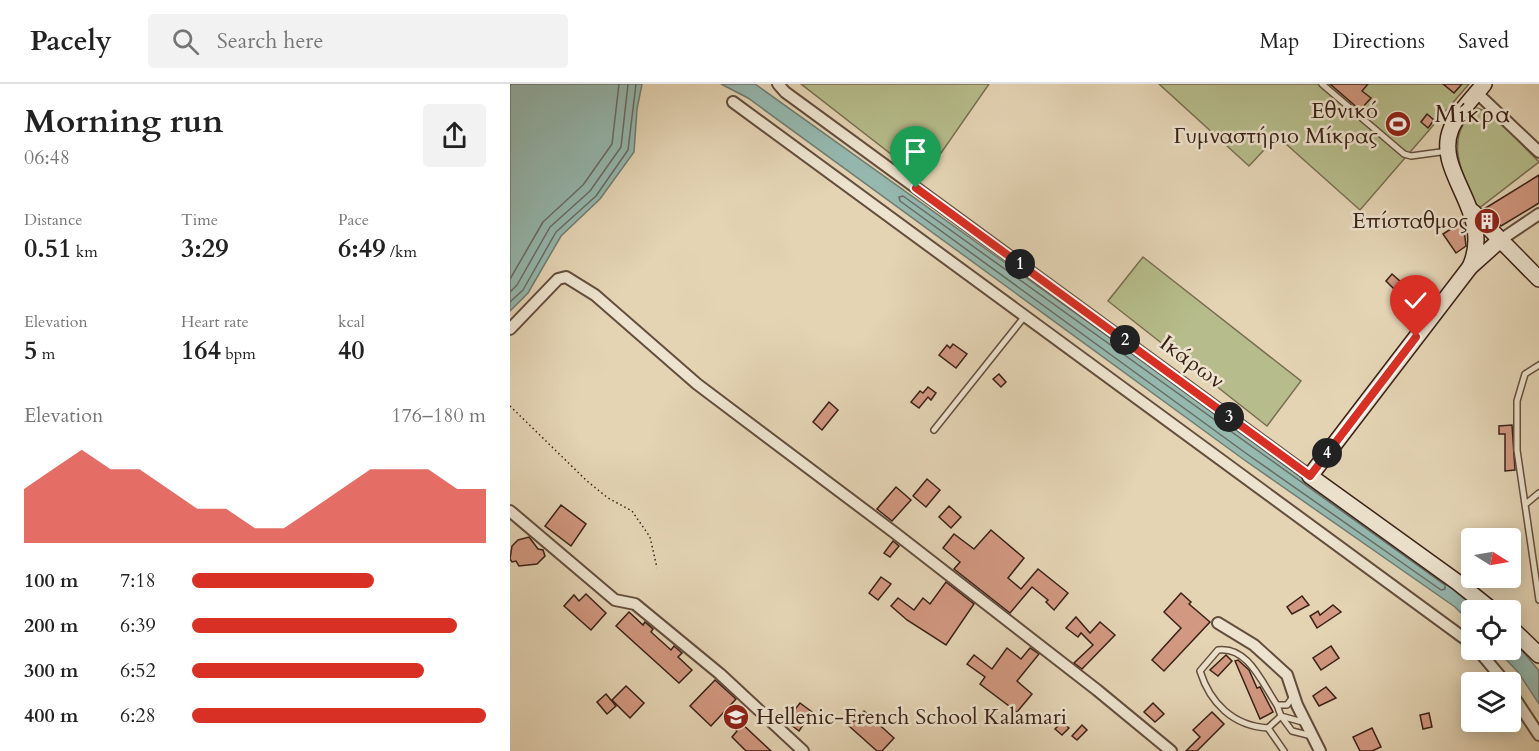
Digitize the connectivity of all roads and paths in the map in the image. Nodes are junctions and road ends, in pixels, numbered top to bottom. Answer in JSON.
{"nodes":[{"id":1,"x":778,"y":84,"type":"edge"},
{"id":2,"x":1322,"y":84,"type":"edge"},
{"id":3,"x":1480,"y":88,"type":"edge"},
{"id":4,"x":733,"y":102,"type":"dead end"},
{"id":5,"x":1450,"y":151,"type":"junction"},
{"id":6,"x":1539,"y":152,"type":"edge"},
{"id":7,"x":1473,"y":212,"type":"junction"},
{"id":8,"x":1539,"y":214,"type":"edge"},
{"id":9,"x":1499,"y":241,"type":"junction"},
{"id":10,"x":1470,"y":267,"type":"junction"},
{"id":11,"x":1539,"y":279,"type":"edge"},
{"id":12,"x":1025,"y":316,"type":"junction"},
{"id":13,"x":510,"y":329,"type":"edge"},
{"id":14,"x":1539,"y":365,"type":"edge"},
{"id":15,"x":510,"y":406,"type":"edge"},
{"id":16,"x":934,"y":430,"type":"dead end"},
{"id":17,"x":1310,"y":476,"type":"junction"},
{"id":18,"x":1539,"y":493,"type":"edge"},
{"id":19,"x":1527,"y":503,"type":"junction"},
{"id":20,"x":510,"y":511,"type":"edge"},
{"id":21,"x":657,"y":568,"type":"dead end"},
{"id":22,"x":1480,"y":600,"type":"edge"},
{"id":23,"x":1539,"y":600,"type":"edge"},
{"id":24,"x":1218,"y":623,"type":"dead end"},
{"id":25,"x":1461,"y":636,"type":"edge"},
{"id":26,"x":1521,"y":638,"type":"edge"},
{"id":27,"x":1539,"y":655,"type":"edge"},
{"id":28,"x":1486,"y":660,"type":"edge"},
{"id":29,"x":1497,"y":672,"type":"edge"},
{"id":30,"x":1293,"y":689,"type":"junction"},
{"id":31,"x":1276,"y":705,"type":"junction"},
{"id":32,"x":1521,"y":707,"type":"edge"},
{"id":33,"x":1281,"y":716,"type":"junction"},
{"id":34,"x":1306,"y":724,"type":"junction"},
{"id":35,"x":1268,"y":728,"type":"junction"},
{"id":36,"x":1539,"y":735,"type":"edge"},
{"id":37,"x":1313,"y":736,"type":"junction"},
{"id":38,"x":803,"y":751,"type":"edge"},
{"id":39,"x":1171,"y":751,"type":"edge"},
{"id":40,"x":1284,"y":751,"type":"edge"},
{"id":41,"x":1320,"y":751,"type":"edge"}],
"edges":[{"from":1,"to":17,"type":"street","name":"Ικάρων"},
{"from":2,"to":5,"type":"lane"},
{"from":3,"to":5,"type":"main road"},
{"from":3,"to":6,"type":"street"},
{"from":4,"to":12,"type":"street"},
{"from":5,"to":7,"type":"main road"},
{"from":7,"to":9,"type":"main road"},
{"from":7,"to":10,"type":"main road"},
{"from":8,"to":9,"type":"street"},
{"from":9,"to":10,"type":"main road"},
{"from":9,"to":11,"type":"main road"},
{"from":10,"to":17,"type":"main road"},
{"from":12,"to":16,"type":"lane"},
{"from":12,"to":25,"type":"street"},
{"from":13,"to":39,"type":"street"},
{"from":14,"to":19,"type":"lane"},
{"from":15,"to":21,"type":"path"},
{"from":17,"to":22,"type":"main road","name":"Ικάρων"},
{"from":18,"to":19,"type":"lane"},
{"from":19,"to":23,"type":"lane"},
{"from":20,"to":38,"type":"street"},
{"from":24,"to":30,"type":"street"},
{"from":26,"to":27,"type":"main road"},
{"from":28,"to":29,"type":"street"},
{"from":30,"to":31,"type":"lane"},
{"from":30,"to":34,"type":"street"},
{"from":31,"to":33,"type":"lane"},
{"from":31,"to":35,"type":"lane"},
{"from":32,"to":36,"type":"street"},
{"from":33,"to":34,"type":"lane"},
{"from":33,"to":35,"type":"lane"},
{"from":33,"to":37,"type":"lane"},
{"from":34,"to":37,"type":"street"},
{"from":35,"to":40,"type":"lane"},
{"from":37,"to":41,"type":"street"}]}
